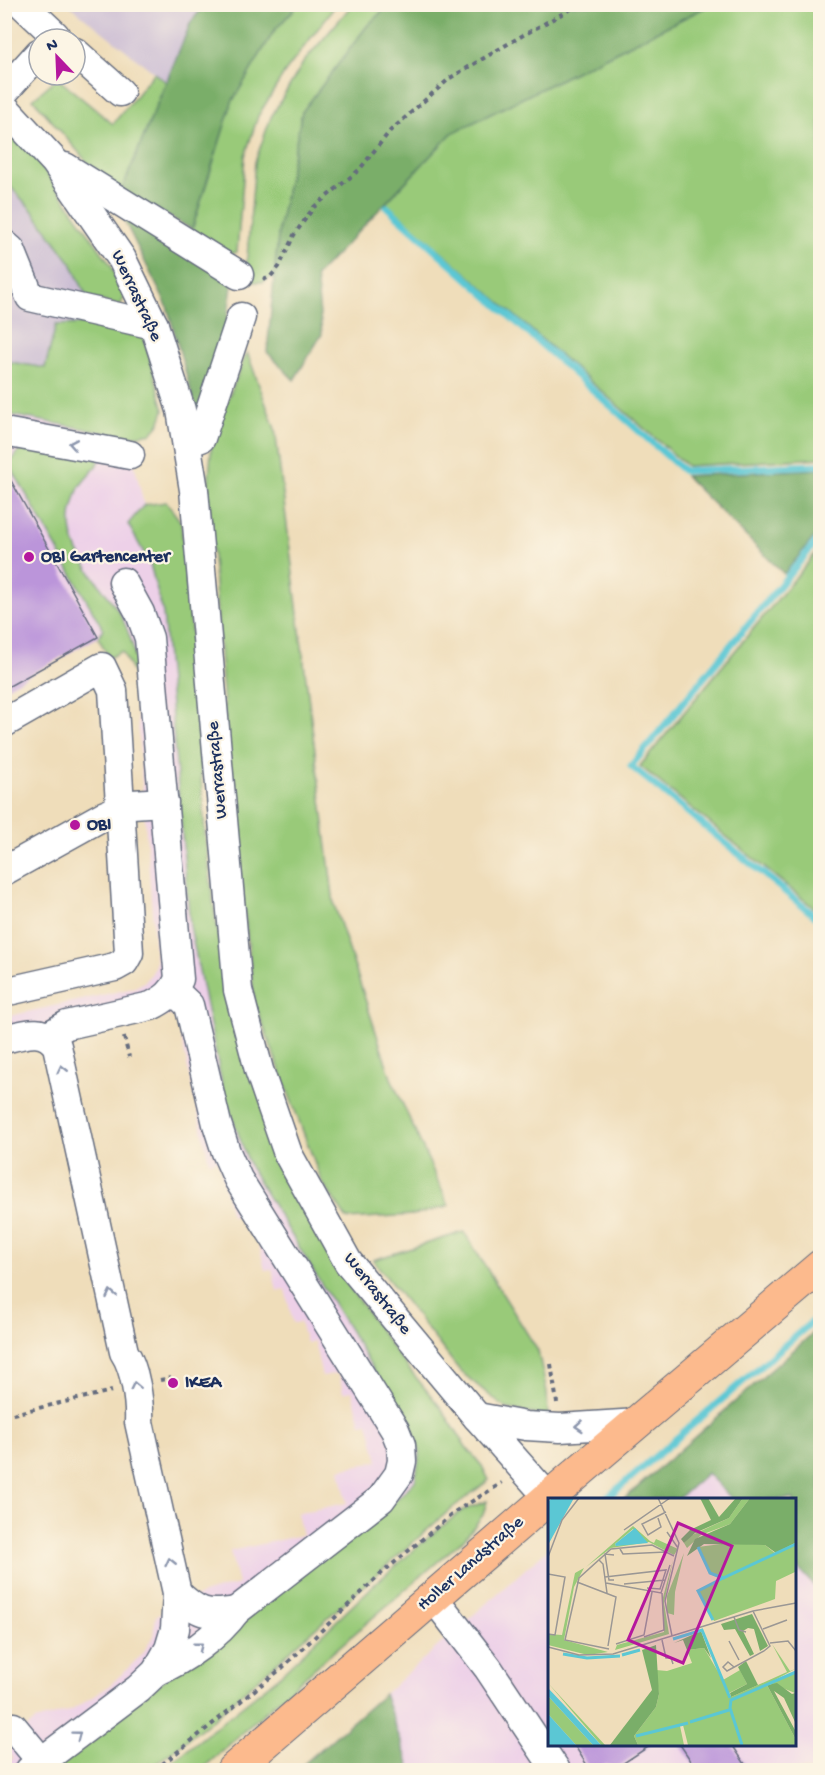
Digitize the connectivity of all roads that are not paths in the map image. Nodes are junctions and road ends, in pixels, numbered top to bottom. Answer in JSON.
{"nodes":[{"id":1,"x":30,"y":7,"type":"edge"},
{"id":2,"x":44,"y":27,"type":"edge"},
{"id":3,"x":87,"y":67,"type":"edge"},
{"id":4,"x":27,"y":71,"type":"edge"},
{"id":5,"x":4,"y":92,"type":"edge"},
{"id":6,"x":120,"y":92,"type":"dead end"},
{"id":7,"x":4,"y":107,"type":"edge"},
{"id":8,"x":55,"y":162,"type":"junction"},
{"id":9,"x":4,"y":244,"type":"edge"},
{"id":10,"x":239,"y":275,"type":"road end"},
{"id":11,"x":241,"y":317,"type":"dead end"},
{"id":12,"x":154,"y":325,"type":"junction"},
{"id":13,"x":7,"y":434,"type":"edge"},
{"id":14,"x":187,"y":443,"type":"junction"},
{"id":15,"x":130,"y":455,"type":"dead end"},
{"id":16,"x":123,"y":582,"type":"dead end"},
{"id":17,"x":4,"y":723,"type":"edge"},
{"id":18,"x":164,"y":802,"type":"junction"},
{"id":19,"x":120,"y":809,"type":"junction"},
{"id":20,"x":4,"y":871,"type":"edge"},
{"id":21,"x":174,"y":991,"type":"junction"},
{"id":22,"x":4,"y":992,"type":"edge"},
{"id":23,"x":48,"y":1036,"type":"junction"},
{"id":24,"x":4,"y":1039,"type":"edge"},
{"id":25,"x":820,"y":1267,"type":"edge"},
{"id":26,"x":477,"y":1417,"type":"junction"},
{"id":27,"x":638,"y":1422,"type":"junction"},
{"id":28,"x":549,"y":1498,"type":"edge"},
{"id":29,"x":548,"y":1499,"type":"edge"},
{"id":30,"x":177,"y":1593,"type":"junction"},
{"id":31,"x":433,"y":1597,"type":"junction"},
{"id":32,"x":236,"y":1611,"type":"junction"},
{"id":33,"x":156,"y":1672,"type":"junction"},
{"id":34,"x":13,"y":1727,"type":"dead end"},
{"id":35,"x":36,"y":1766,"type":"edge"},
{"id":36,"x":233,"y":1770,"type":"edge"},
{"id":37,"x":556,"y":1770,"type":"edge"}],
"edges":[{"from":1,"to":2,"type":"street"},
{"from":3,"to":6,"type":"street"},
{"from":4,"to":5,"type":"street"},
{"from":7,"to":8,"type":"street","name":"Werrastraße"},
{"from":8,"to":10,"type":"street"},
{"from":8,"to":12,"type":"street","name":"Werrastraße"},
{"from":9,"to":12,"type":"street"},
{"from":11,"to":14,"type":"street"},
{"from":12,"to":14,"type":"street","name":"Werrastraße"},
{"from":15,"to":13,"type":"street","one_way":true},
{"from":14,"to":26,"type":"street","name":"Werrastraße"},
{"from":16,"to":18,"type":"street"},
{"from":17,"to":19,"type":"street"},
{"from":18,"to":19,"type":"street"},
{"from":18,"to":21,"type":"street"},
{"from":19,"to":20,"type":"street"},
{"from":19,"to":22,"type":"street"},
{"from":21,"to":23,"type":"street"},
{"from":21,"to":32,"type":"street"},
{"from":23,"to":24,"type":"street"},
{"from":30,"to":23,"type":"street","one_way":true},
{"from":25,"to":27,"type":"main road","name":"Holler Landstraße"},
{"from":27,"to":26,"type":"street","one_way":true},
{"from":26,"to":28,"type":"street","name":"Werrastraße"},
{"from":27,"to":28,"type":"main road","name":"Holler Landstraße"},
{"from":29,"to":31,"type":"main road","name":"Holler Landstraße"},
{"from":30,"to":32,"type":"street"},
{"from":30,"to":33,"type":"street"},
{"from":31,"to":36,"type":"main road","name":"Holler Landstraße"},
{"from":31,"to":37,"type":"street"},
{"from":33,"to":32,"type":"street","one_way":true},
{"from":35,"to":33,"type":"street","one_way":true},
{"from":34,"to":35,"type":"street"}]}
